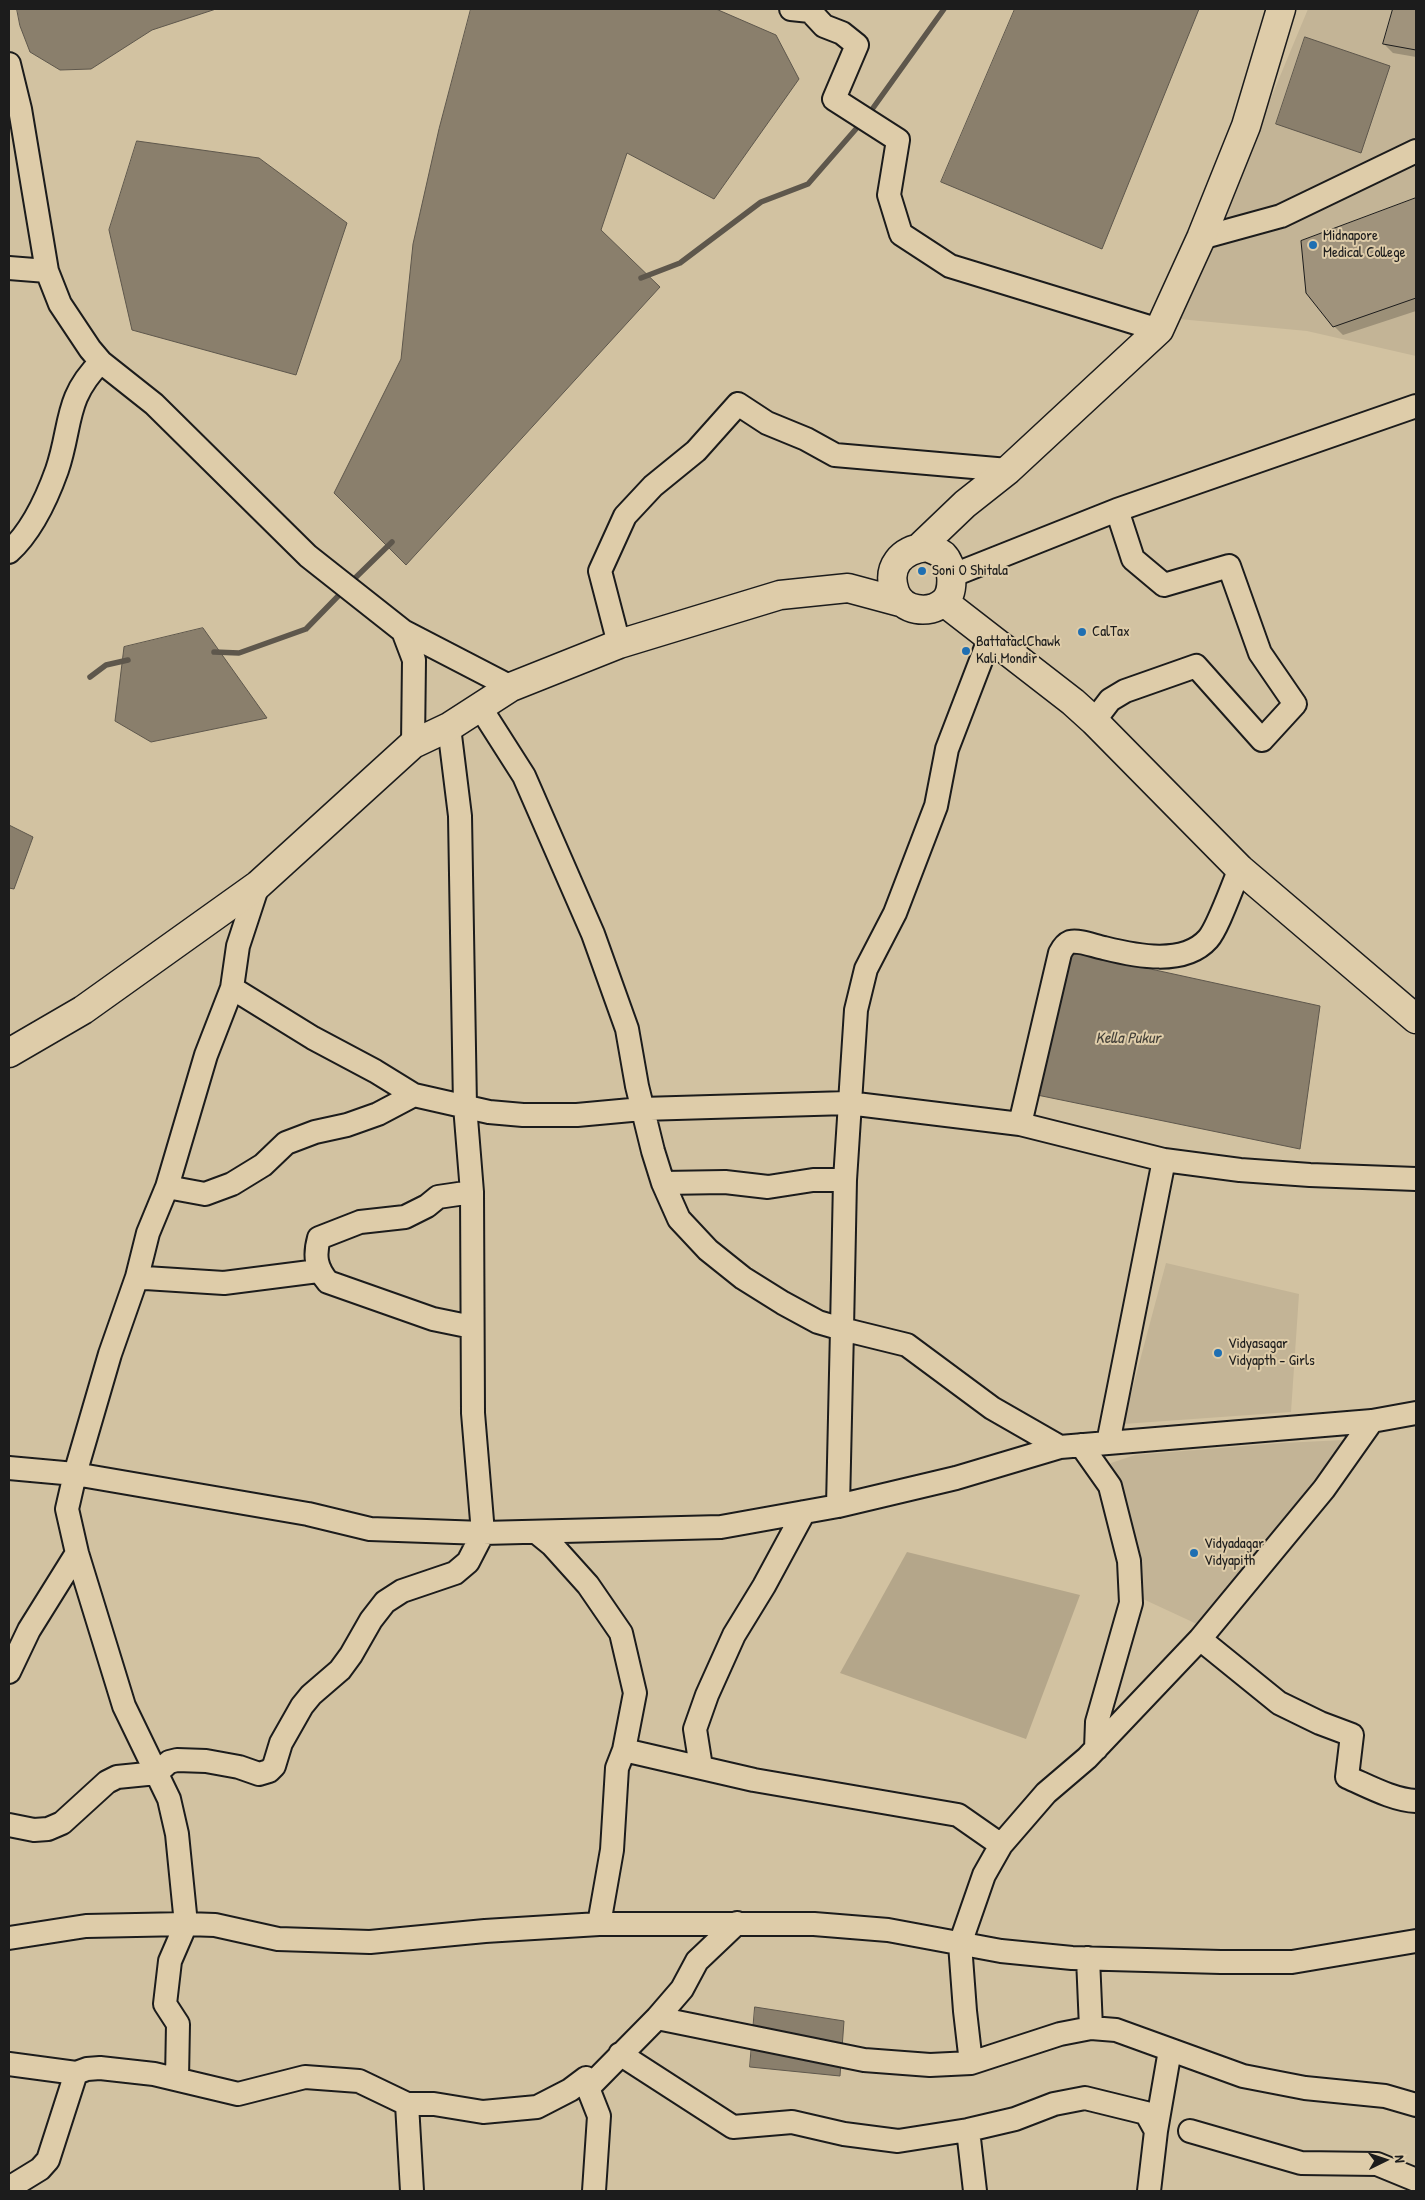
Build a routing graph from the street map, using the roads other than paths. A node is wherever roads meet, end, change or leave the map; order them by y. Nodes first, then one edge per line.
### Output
1 (791, 9) edge
2 (1281, 9) edge
3 (9, 64) edge
4 (1416, 150) edge
5 (1201, 238) junction
6 (9, 268) edge
7 (47, 271) junction
8 (1159, 330) junction
9 (101, 362) junction
10 (1416, 406) edge
11 (1008, 470) junction
12 (965, 504) junction
13 (1117, 510) junction
14 (919, 548) junction
15 (9, 552) edge
16 (895, 564) junction
17 (949, 568) junction
18 (848, 588) junction
19 (900, 602) junction
20 (944, 602) junction
21 (403, 631) junction
22 (990, 637) junction
23 (619, 644) junction
24 (511, 687) junction
25 (480, 707) junction
26 (1094, 720) junction
27 (449, 727) junction
28 (413, 744) junction
29 (1240, 869) junction
30 (258, 885) junction
31 (232, 988) junction
32 (1416, 1019) edge
33 (9, 1053) edge
34 (414, 1095) junction
35 (848, 1102) junction
36 (465, 1106) junction
37 (642, 1109) junction
38 (1020, 1124) junction
39 (1164, 1160) junction
40 (1416, 1179) edge
41 (845, 1180) junction
42 (663, 1184) junction
43 (167, 1187) junction
44 (472, 1192) junction
45 (318, 1271) junction
46 (145, 1278) dead end
47 (472, 1327) junction
48 (842, 1329) junction
49 (1416, 1414) edge
50 (1372, 1420) junction
51 (1108, 1443) junction
52 (1070, 1446) junction
53 (9, 1468) edge
54 (74, 1474) junction
55 (838, 1506) junction
56 (804, 1512) junction
57 (536, 1532) junction
58 (483, 1533) junction
59 (77, 1553) junction
60 (1200, 1639) junction
61 (9, 1672) edge
62 (1096, 1749) junction
63 (624, 1750) junction
64 (701, 1767) junction
65 (157, 1772) junction
66 (1416, 1800) edge
67 (9, 1825) edge
68 (1001, 1845) junction
69 (737, 1923) junction
70 (186, 1924) junction
71 (599, 1924) junction
72 (9, 1938) edge
73 (1416, 1941) edge
74 (960, 1944) junction
75 (1088, 1958) junction
76 (657, 2018) junction
77 (1091, 2028) junction
78 (1170, 2050) junction
79 (620, 2054) junction
80 (971, 2063) junction
81 (9, 2064) edge
82 (76, 2073) junction
83 (177, 2079) junction
84 (588, 2088) junction
85 (407, 2104) junction
86 (1416, 2105) edge
87 (968, 2130) junction
88 (1156, 2131) junction
89 (1190, 2131) dead end
90 (40, 2169) junction
91 (1416, 2180) edge
92 (9, 2188) edge
93 (41, 2191) edge
94 (412, 2191) edge
95 (594, 2191) edge
96 (975, 2191) edge
97 (1149, 2191) edge

1 - 8 street
2 - 5 main road
3 - 7 street
4 - 5 street
5 - 8 main road
6 - 7 street
7 - 9 street
8 - 11 main road
9 - 15 street
9 - 21 street
10 - 13 street
11 - 12 main road
11 - 23 street
12 - 14 main road
12 - 17 main road
13 - 17 street
13 - 26 street
14 - 16 main road
14 - 17 main road
16 - 18 main road
16 - 19 main road
17 - 20 main road
18 - 19 main road
18 - 23 main road
19 - 20 main road
20 - 22 main road
21 - 24 street
21 - 28 street
22 - 26 main road
22 - 35 street
23 - 24 main road
24 - 25 main road
25 - 27 main road
25 - 37 street
26 - 29 main road
27 - 28 main road
27 - 36 street
28 - 30 main road
29 - 32 main road
29 - 38 street
30 - 31 street
30 - 33 main road
31 - 34 street
31 - 43 street
34 - 36 street
34 - 43 street
35 - 37 street
35 - 38 street
35 - 41 street
36 - 37 street
36 - 44 street
37 - 42 street
38 - 39 street
39 - 40 street
39 - 51 street
41 - 42 street
41 - 48 street
42 - 48 street
43 - 54 street
44 - 45 street
44 - 47 street
45 - 46 street
45 - 47 street
47 - 58 street
48 - 52 street
48 - 55 street
49 - 50 street
50 - 51 street
50 - 60 street
51 - 52 street
52 - 55 street
52 - 62 street
53 - 54 street
54 - 58 street
54 - 59 street
55 - 56 street
56 - 57 street
56 - 64 street
57 - 58 street
57 - 63 street
58 - 65 street
59 - 61 street
59 - 65 street
60 - 62 street
60 - 66 street
62 - 68 street
63 - 64 street
63 - 71 street
64 - 68 street
65 - 67 street
65 - 70 street
68 - 74 street
69 - 71 street
69 - 74 street
69 - 76 street
70 - 71 street
70 - 72 street
70 - 83 street
73 - 75 street
74 - 75 street
74 - 80 street
75 - 77 street
76 - 79 street
76 - 80 street
77 - 78 street
77 - 80 street
78 - 86 street
78 - 88 street
79 - 84 street
79 - 87 street
81 - 82 street
82 - 83 street
82 - 90 street
83 - 85 street
84 - 85 street
84 - 95 street
85 - 94 street
87 - 88 street
87 - 96 street
88 - 97 street
89 - 91 street
90 - 92 street
90 - 93 street

